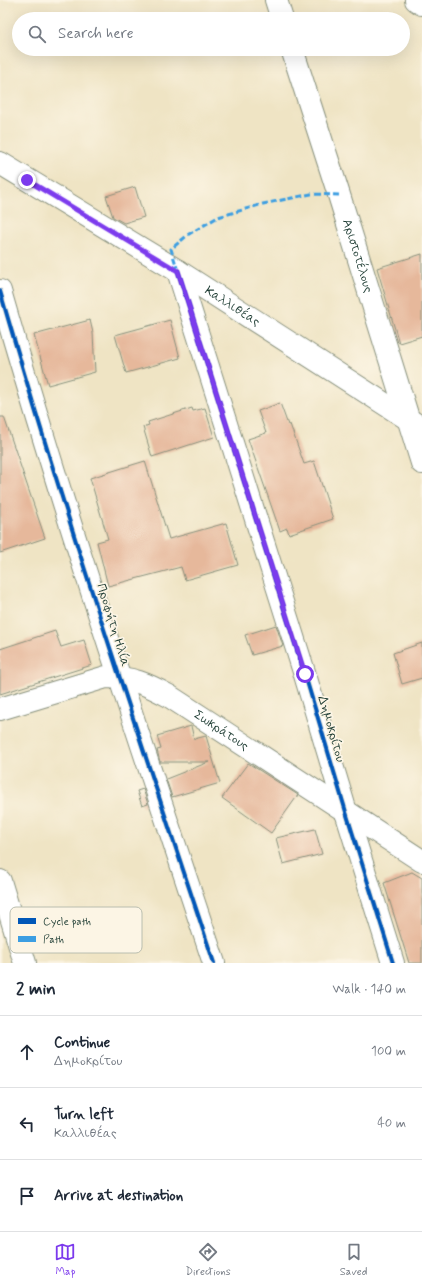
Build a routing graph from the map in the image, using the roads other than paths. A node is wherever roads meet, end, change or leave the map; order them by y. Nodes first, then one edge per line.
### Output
1 (276, 0) edge
2 (416, 0) edge
3 (422, 4) edge
4 (280, 12) edge
5 (294, 56) edge
6 (0, 163) edge
7 (178, 271) junction
8 (0, 291) edge
9 (415, 423) edge
10 (422, 463) edge
11 (119, 677) junction
12 (0, 709) edge
13 (346, 812) junction
14 (422, 861) edge
15 (0, 881) edge
16 (10, 913) edge
17 (23, 953) edge
18 (26, 963) edge
19 (214, 963) edge
20 (393, 963) edge

1 - 4 street
2 - 3 street
5 - 9 street, Αριστοτέλους
6 - 7 street, Καλλιθέας
7 - 9 street, Καλλιθέας
7 - 13 street, Δημοκρίτου
8 - 11 street, Προφήτη Ηλία
9 - 10 street, Αριστοτέλους
11 - 12 street, Σωκράτους
11 - 13 street, Σωκράτους
11 - 19 street, Προφήτη Ηλία
13 - 14 street, Σωκράτους
13 - 20 street, Δημοκρίτου
15 - 16 street
17 - 18 street

